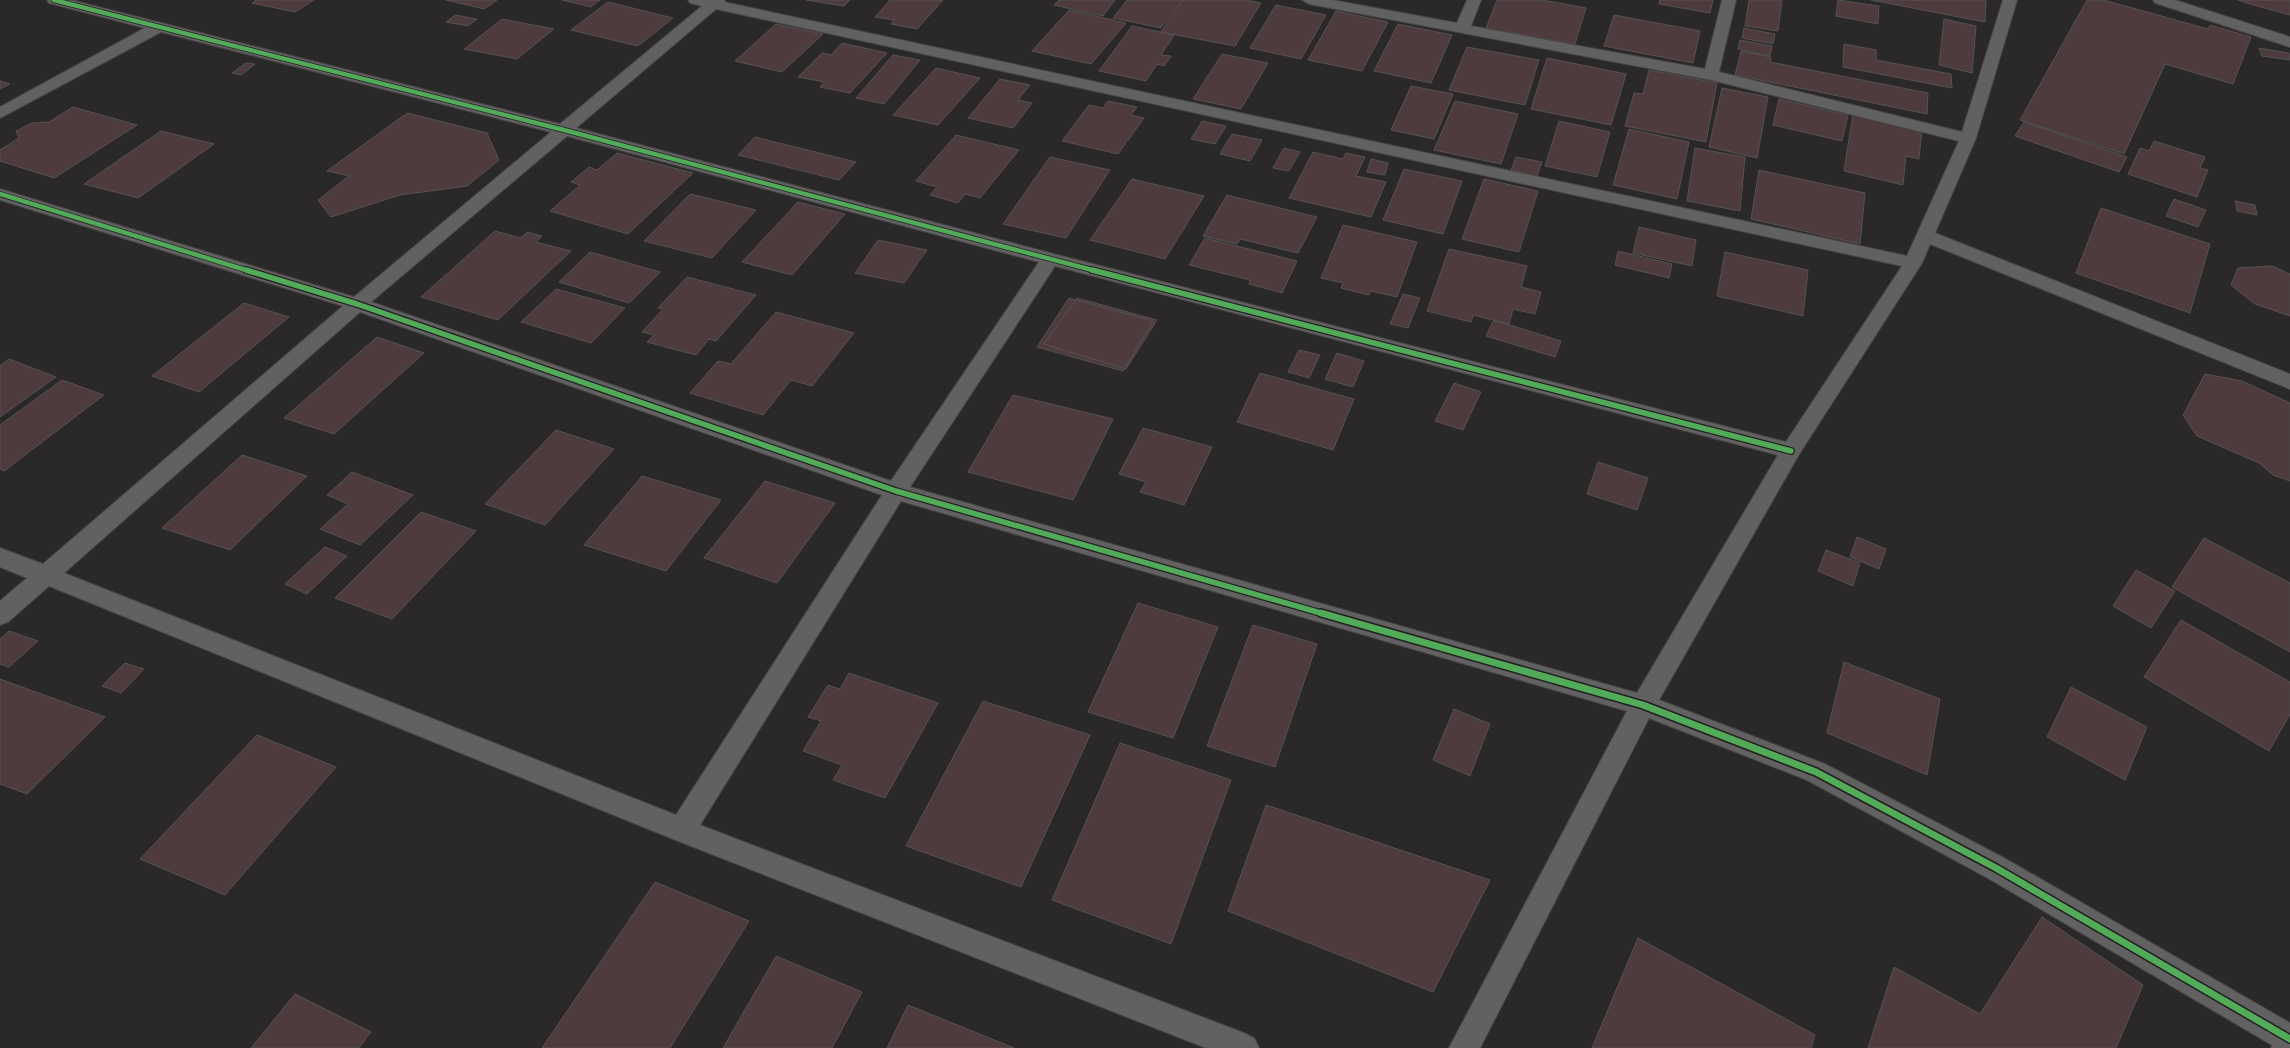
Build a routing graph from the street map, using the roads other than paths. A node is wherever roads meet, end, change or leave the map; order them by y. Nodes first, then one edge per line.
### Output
1 (54, 0) edge
2 (1309, 0) edge
3 (1474, 0) edge
4 (1729, 0) edge
5 (2010, 0) edge
6 (2160, 0) edge
7 (709, 1) edge
8 (158, 27) junction
9 (1462, 30) junction
10 (2290, 42) edge
11 (1711, 75) junction
12 (0, 113) edge
13 (564, 130) junction
14 (1968, 138) junction
15 (0, 194) edge
16 (1925, 235) junction
17 (1050, 260) junction
18 (1913, 263) junction
19 (357, 304) junction
20 (2290, 382) edge
21 (1791, 451) junction
22 (896, 491) junction
23 (0, 556) edge
24 (44, 576) junction
25 (0, 615) edge
26 (1642, 705) junction
27 (682, 830) junction
28 (2290, 1039) edge
29 (1244, 1048) edge
30 (1464, 1048) edge
31 (2286, 1048) edge

1 - 8 street
2 - 9 street
3 - 9 street
4 - 11 street
5 - 14 street
6 - 10 street
7 - 13 street
7 - 18 street
8 - 12 street
8 - 13 street
9 - 11 street
11 - 14 street
13 - 17 street
13 - 19 street
14 - 16 street
15 - 19 street
16 - 18 street
16 - 20 street
17 - 21 street
17 - 22 street
18 - 21 street
19 - 22 street
19 - 24 street
21 - 26 street
22 - 26 street
22 - 27 street
23 - 24 street
24 - 25 street
24 - 27 street
26 - 28 street
26 - 30 street
27 - 29 street
28 - 31 main road

